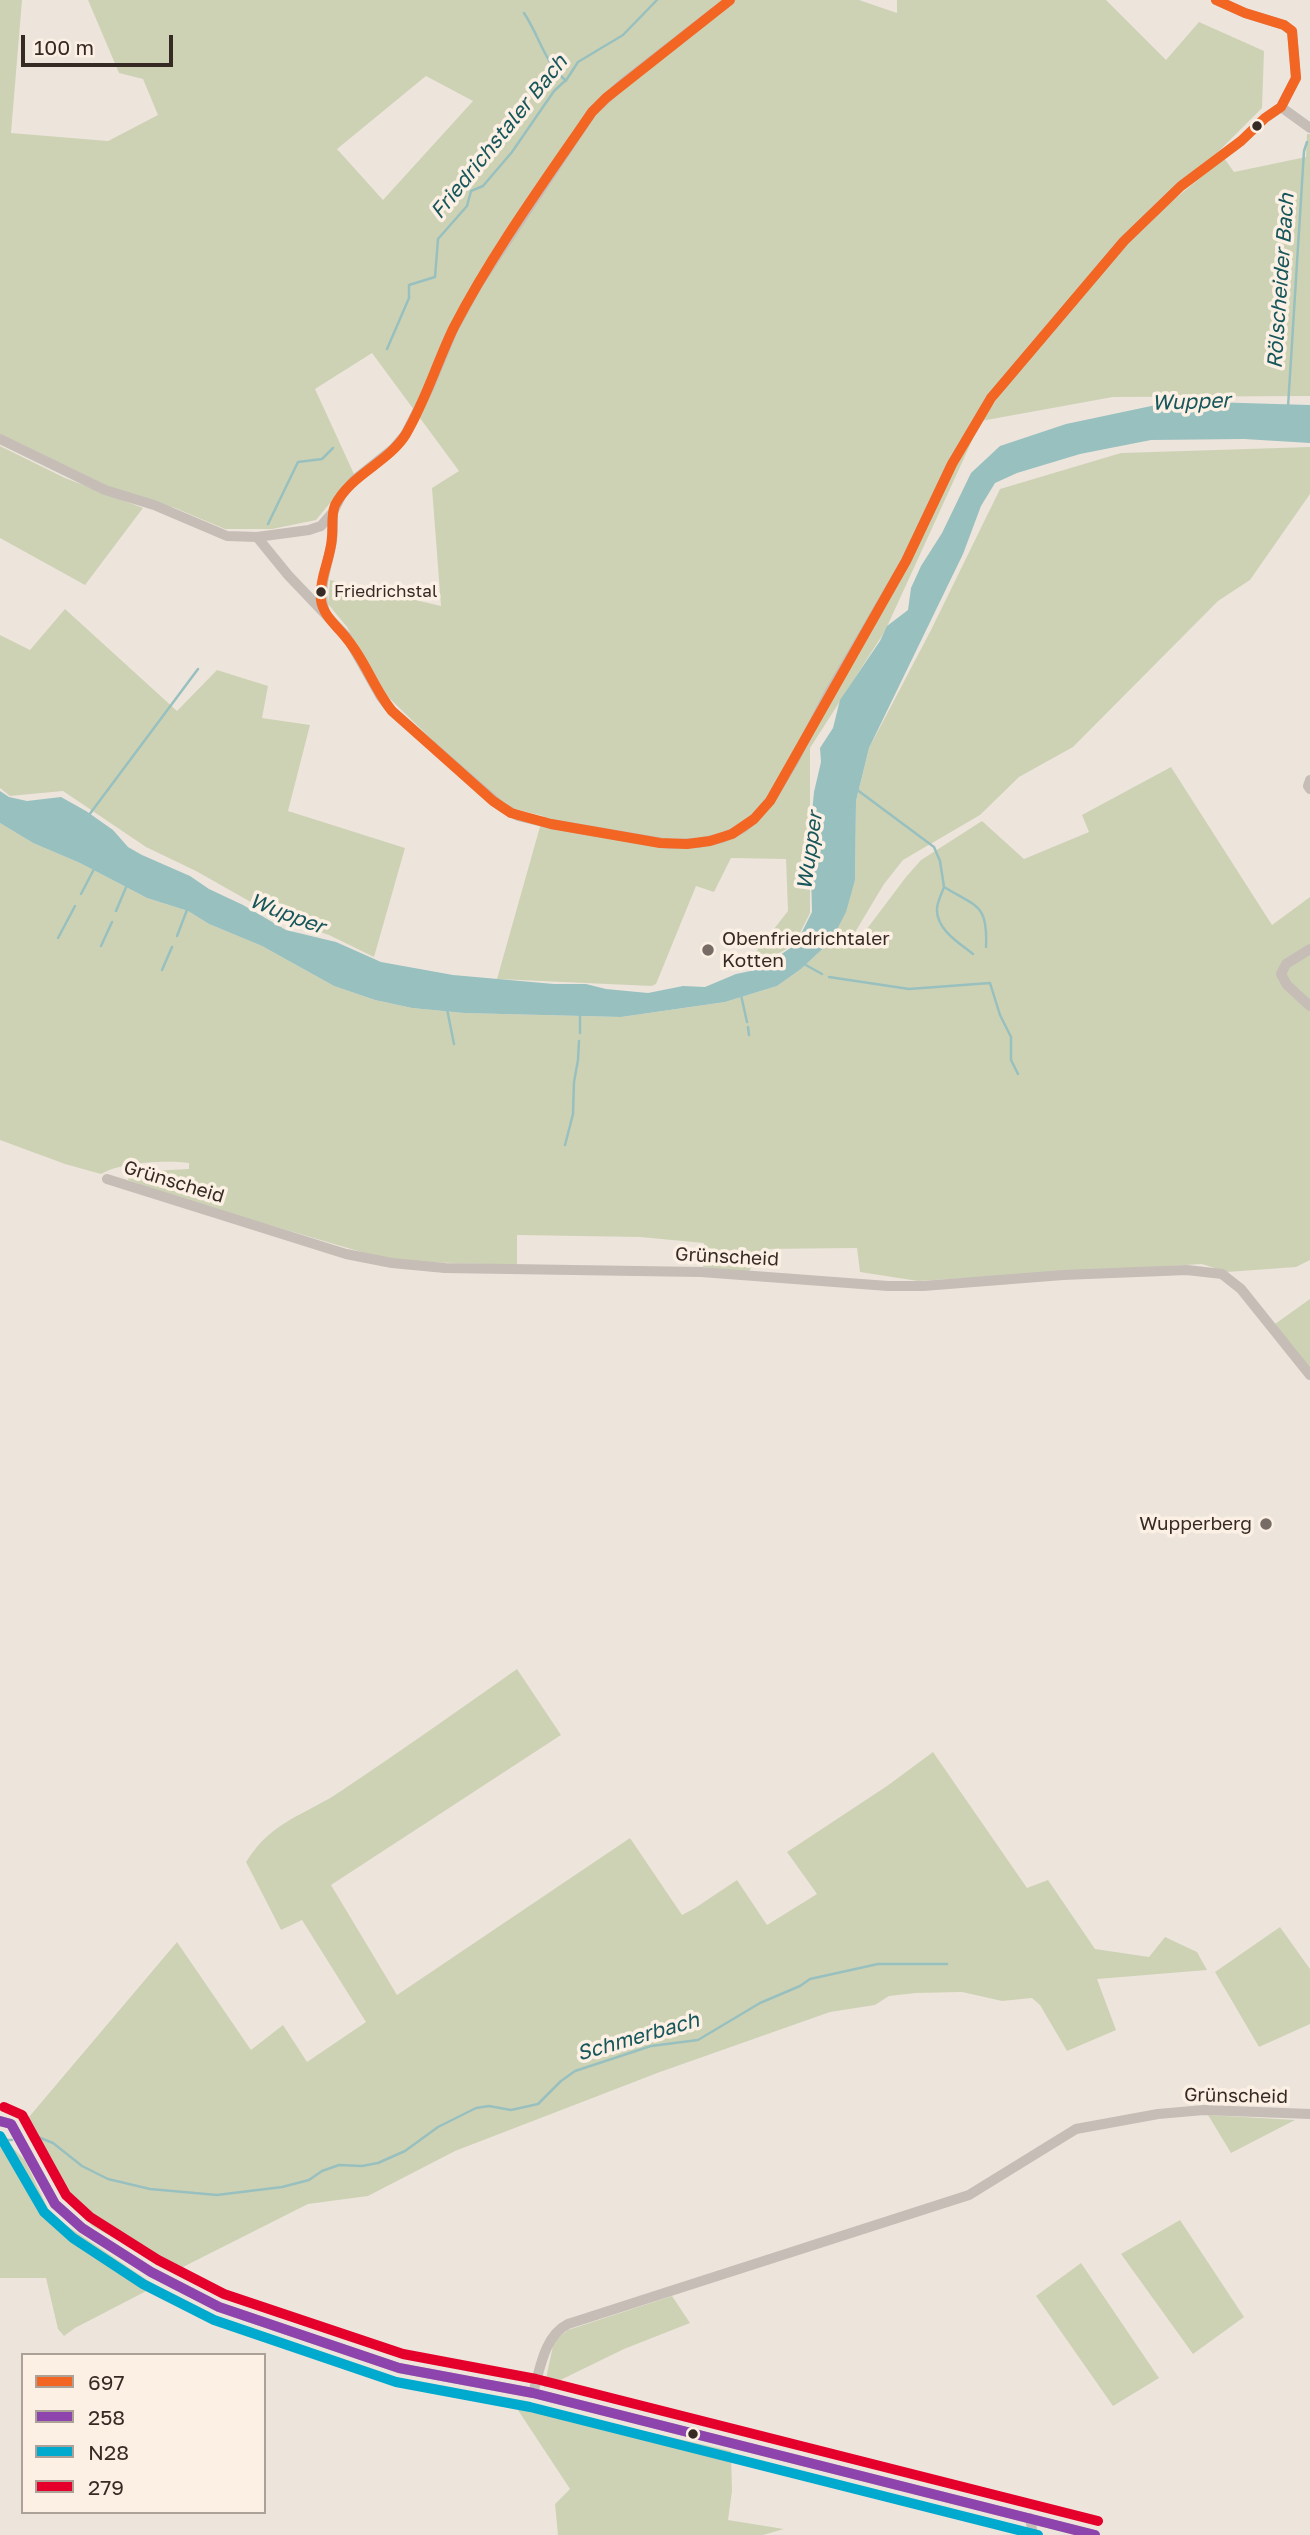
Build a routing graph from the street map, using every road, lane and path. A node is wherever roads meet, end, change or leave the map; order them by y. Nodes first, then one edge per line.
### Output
1 (730, 0) edge
2 (1216, 0) edge
3 (1281, 107) junction
4 (1310, 128) edge
5 (0, 439) edge
6 (333, 512) junction
7 (257, 537) junction
8 (325, 613) junction
9 (1310, 780) edge
10 (1310, 789) edge
11 (1310, 949) edge
12 (1310, 1006) edge
13 (107, 1179) dead end
14 (1310, 1375) edge
15 (1310, 2114) edge
16 (0, 2122) edge
17 (533, 2393) junction
18 (1030, 2518) junction
19 (1033, 2535) edge
20 (1095, 2535) edge

1 - 6 street
2 - 3 street
3 - 4 street
3 - 8 street
5 - 7 street
6 - 7 street
6 - 8 street
7 - 8 street
9 - 10 street
11 - 12 street
13 - 14 street, Grünscheid
15 - 17 street, Grünscheid
16 - 17 street
17 - 18 street
18 - 19 street
18 - 20 street

